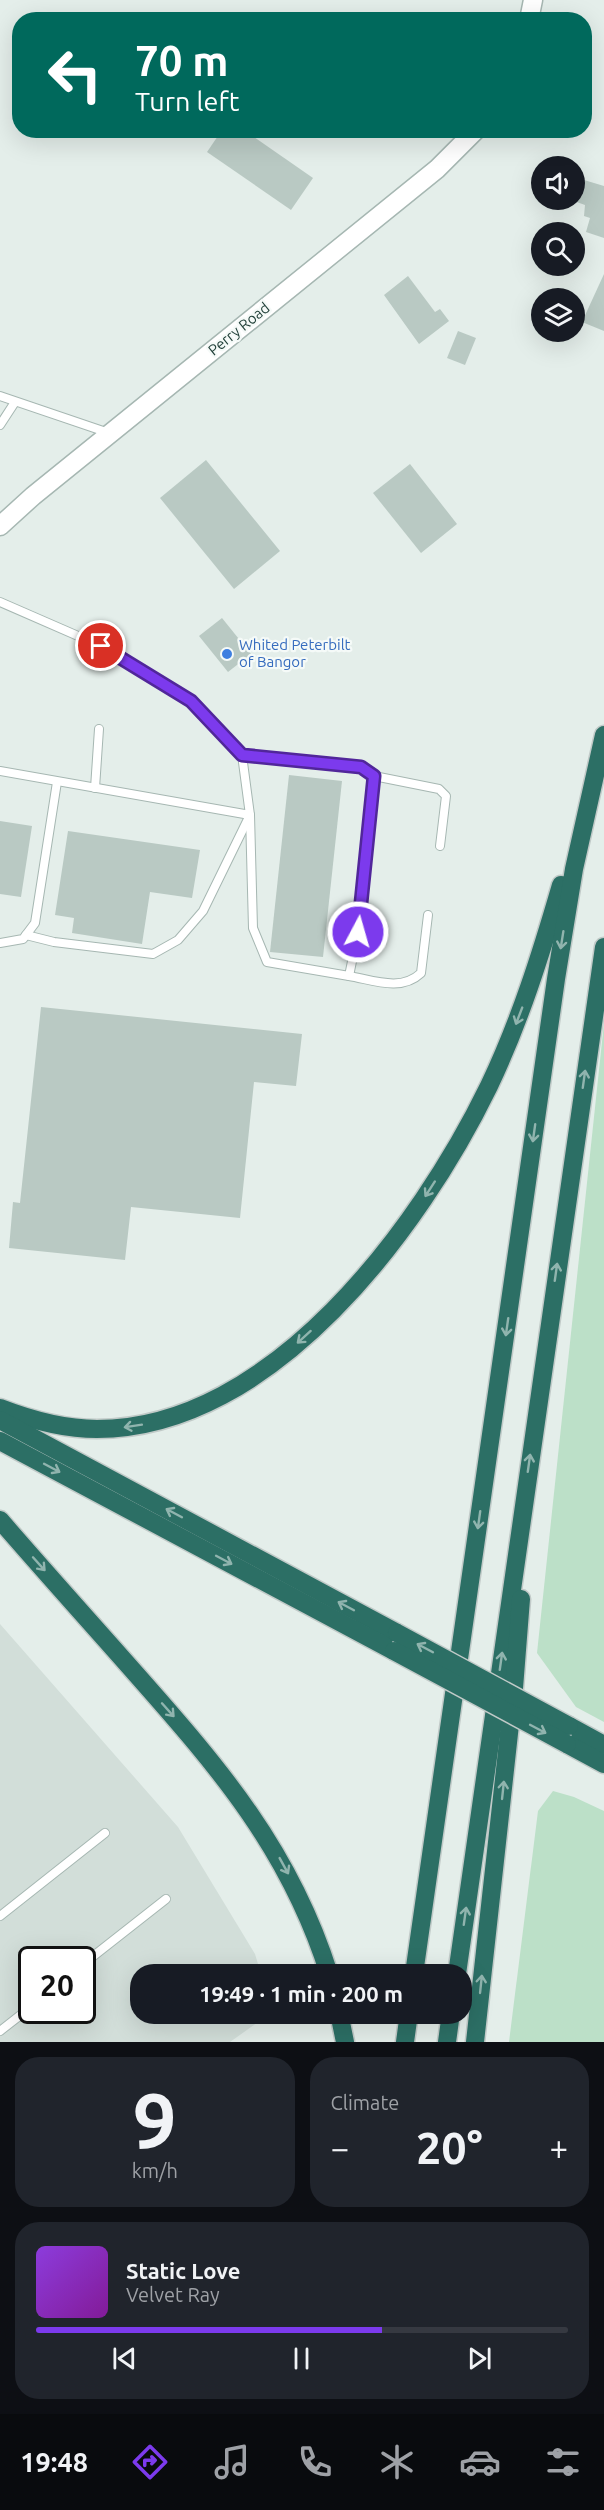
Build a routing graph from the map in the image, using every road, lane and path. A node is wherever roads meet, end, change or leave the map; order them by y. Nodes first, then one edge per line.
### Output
1 (468, 138) edge
2 (0, 396) edge
3 (15, 402) junction
4 (0, 425) edge
5 (110, 433) junction
6 (0, 526) edge
7 (0, 602) edge
8 (99, 729) dead end
9 (604, 735) edge
10 (242, 755) junction
11 (598, 760) junction
12 (0, 771) edge
13 (374, 776) junction
14 (57, 782) junction
15 (95, 788) junction
16 (250, 815) junction
17 (440, 846) dead end
18 (428, 915) dead end
19 (26, 935) junction
20 (0, 943) edge
21 (604, 947) edge
22 (349, 976) junction
23 (0, 1408) edge
24 (0, 1420) edge
25 (0, 1441) edge
26 (0, 1520) edge
27 (521, 1521) junction
28 (396, 1642) junction
29 (604, 1745) edge
30 (604, 1764) edge
31 (105, 1833) dead end
32 (166, 1899) dead end
33 (0, 1916) edge
34 (96, 1954) edge
35 (325, 1964) edge
36 (415, 1964) edge
37 (458, 1964) edge
38 (18, 2017) edge
39 (341, 2024) edge
40 (407, 2024) edge
41 (450, 2024) edge
42 (0, 2031) edge
43 (345, 2042) edge
44 (405, 2042) edge
45 (447, 2042) edge
46 (475, 2042) edge

1 - 5 street, Perry Road
2 - 3 lane
3 - 4 lane
3 - 5 lane
5 - 6 street, Perry Road
7 - 10 lane
8 - 15 lane
9 - 11 highway
10 - 13 lane
10 - 16 lane
11 -> 23 highway
11 -> 36 highway
12 - 14 lane
13 - 17 lane
13 - 22 lane
14 - 15 lane
14 - 19 lane
15 - 16 lane
16 - 19 lane
16 - 22 lane
18 - 22 lane
19 - 20 lane
27 -> 21 highway
28 -> 24 highway
25 -> 28 highway
26 -> 35 highway
37 -> 27 highway
46 -> 27 highway
29 -> 28 highway, bridge
28 -> 30 highway, bridge
31 - 33 lane
32 - 34 lane
38 - 42 lane
39 - 43 highway
40 - 44 highway
41 - 45 highway

